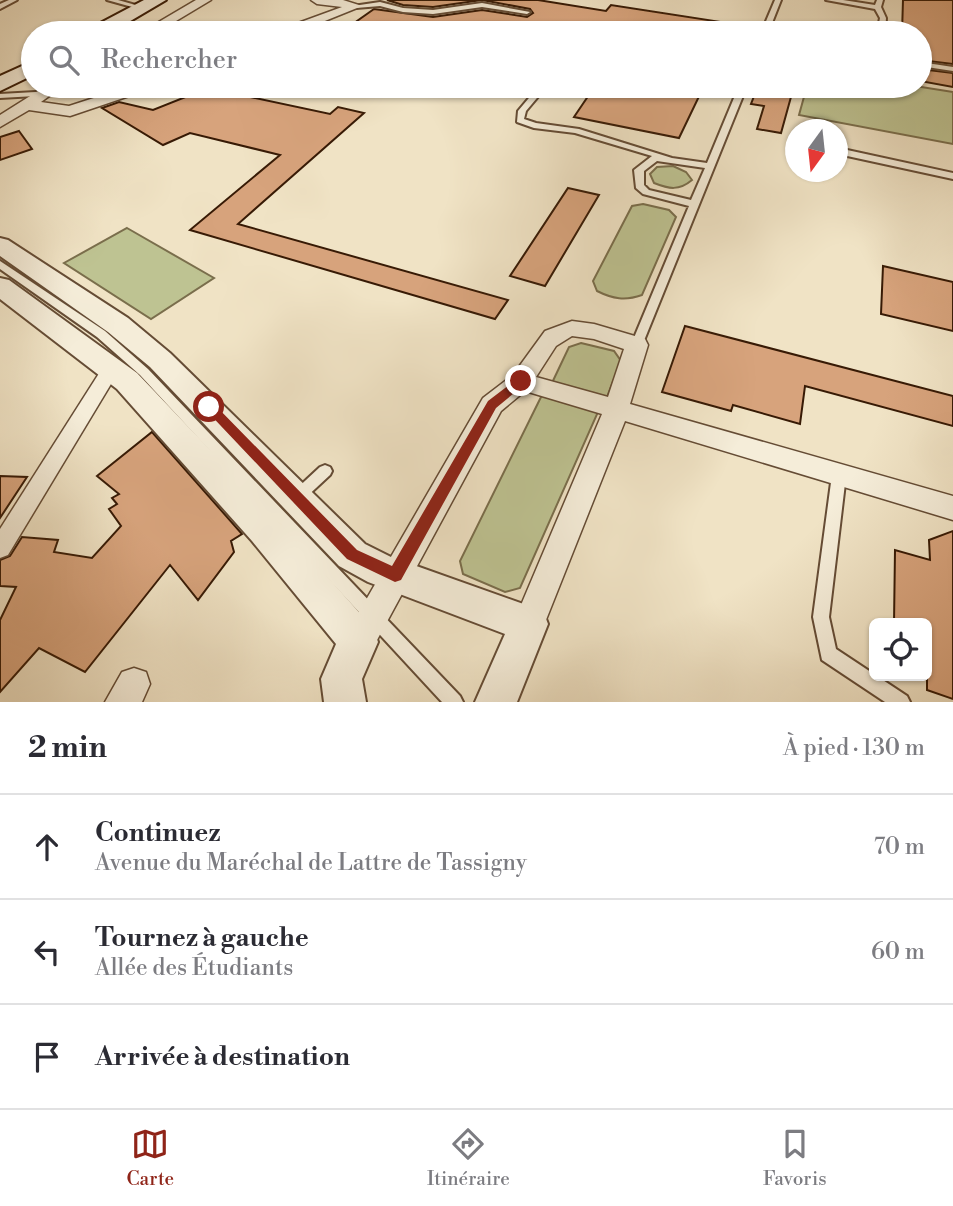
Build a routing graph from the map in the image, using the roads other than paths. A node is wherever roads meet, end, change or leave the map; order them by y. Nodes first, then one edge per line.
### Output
1 (14, 0) edge
2 (110, 0) edge
3 (205, 0) edge
4 (317, 0) edge
5 (778, 0) edge
6 (829, 0) edge
7 (350, 3) edge
8 (879, 3) edge
9 (150, 4) edge
10 (0, 7) edge
11 (527, 12) dead end
12 (118, 21) edge
13 (168, 21) edge
14 (315, 21) edge
15 (769, 21) edge
16 (883, 21) edge
17 (932, 66) edge
18 (953, 69) edge
19 (21, 74) edge
20 (0, 85) edge
21 (21, 95) edge
22 (0, 96) edge
23 (33, 98) edge
24 (46, 98) edge
25 (109, 98) edge
26 (533, 98) edge
27 (738, 98) edge
28 (0, 122) edge
29 (848, 153) edge
30 (668, 158) junction
31 (710, 166) junction
32 (953, 176) edge
33 (694, 204) junction
34 (0, 245) edge
35 (0, 264) edge
36 (0, 286) edge
37 (637, 345) junction
38 (111, 369) junction
39 (521, 381) junction
40 (616, 411) junction
41 (325, 471) dead end
42 (839, 475) junction
43 (296, 497) junction
44 (953, 508) edge
45 (0, 548) edge
46 (395, 575) junction
47 (529, 624) junction
48 (366, 629) junction
49 (498, 701) edge
50 (345, 702) edge
51 (454, 702) edge
52 (901, 702) edge

1 - 10 lane
2 - 9 lane
3 - 13 street
4 - 7 street
5 - 15 lane
6 - 8 lane
7 - 11 lane
7 - 14 street
8 - 16 lane
9 - 12 main road
17 - 18 lane
19 - 20 main road
21 - 22 lane
23 - 28 street
24 - 25 street
26 - 30 lane
27 - 31 lane
29 - 32 lane
30 - 31 lane
30 - 33 lane
31 - 33 lane
33 - 37 lane
34 - 43 street
35 - 48 lane
36 - 38 street
37 - 39 street
37 - 40 street
38 - 45 street
38 - 48 street
39 - 40 street
39 - 46 street
40 - 42 street
40 - 47 street
41 - 43 lane
42 - 44 street
42 - 52 lane
43 - 46 street
46 - 47 street
46 - 48 street
47 - 49 street
48 - 50 street
48 - 51 lane

